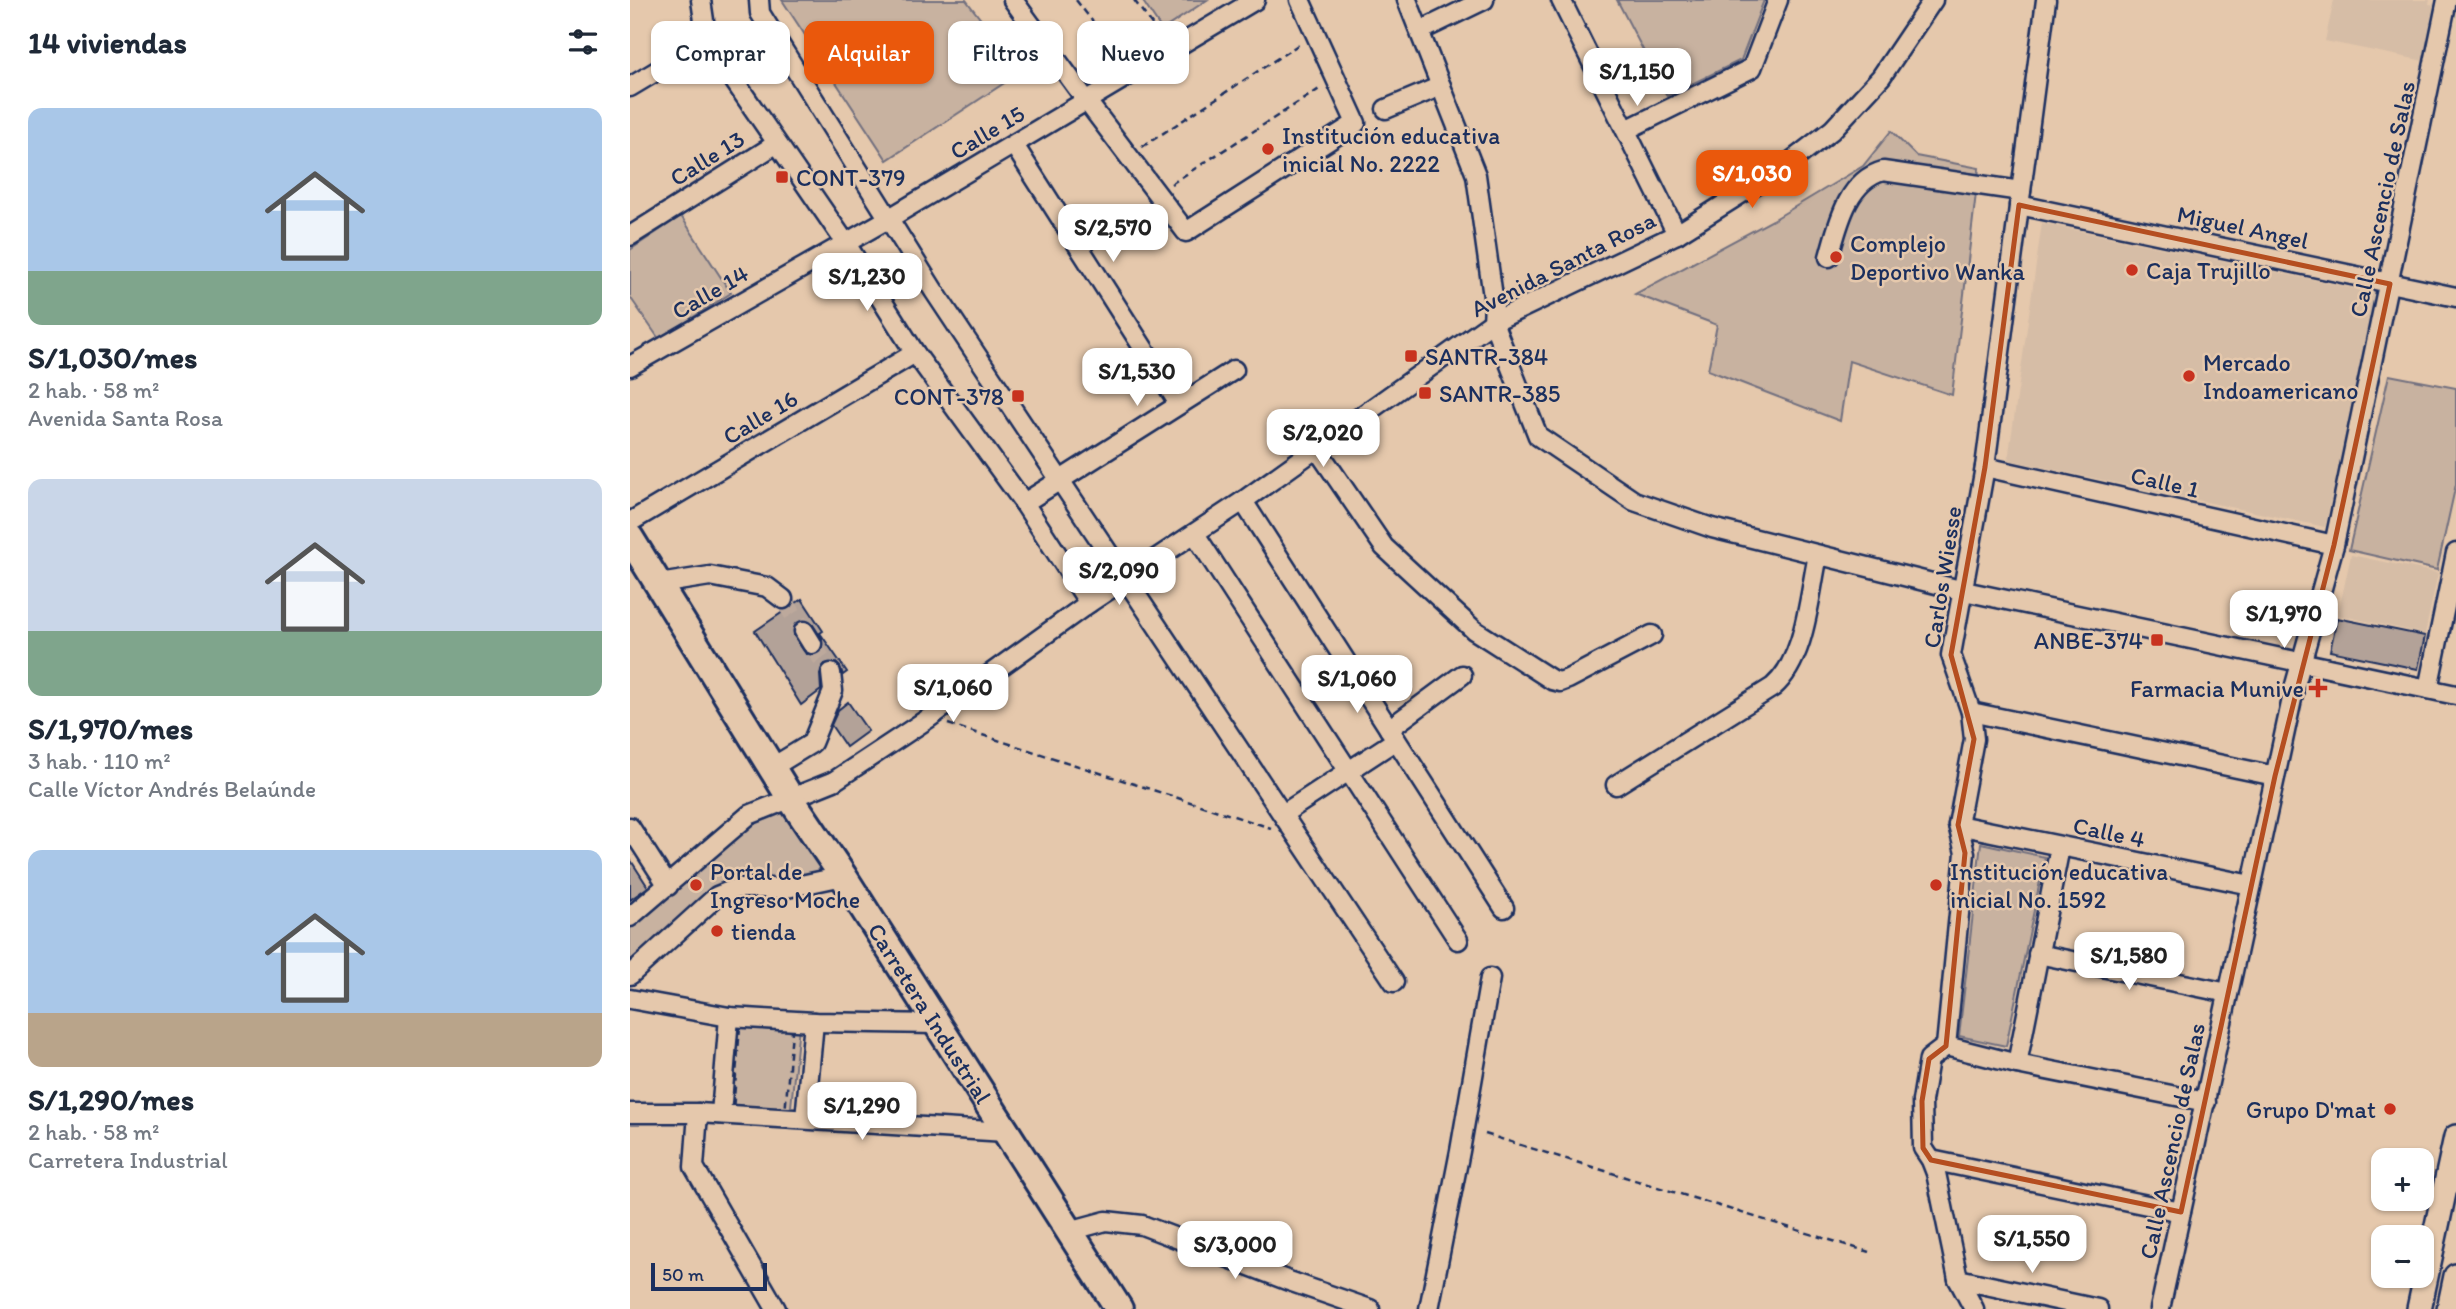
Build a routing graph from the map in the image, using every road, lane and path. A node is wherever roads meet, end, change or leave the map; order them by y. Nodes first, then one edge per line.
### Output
1 (701, 0) edge
2 (759, 0) edge
3 (1013, 0) edge
4 (1076, 0) edge
5 (1134, 0) edge
6 (1255, 0) edge
7 (1300, 0) edge
8 (1407, 0) edge
9 (1484, 0) edge
10 (1561, 0) edge
11 (1778, 0) edge
12 (1933, 0) edge
13 (2046, 0) edge
14 (2447, 0) edge
15 (704, 21) edge
16 (1092, 21) edge
17 (1150, 21) edge
18 (1420, 31) junction
19 (1315, 33) junction
20 (1189, 39) edge
21 (651, 74) edge
22 (1336, 78) junction
23 (735, 84) edge
24 (1114, 84) edge
25 (1441, 86) junction
26 (630, 87) edge
27 (1086, 100) junction
28 (1386, 109) dead end
29 (1626, 130) junction
30 (776, 144) junction
31 (1014, 145) junction
32 (1129, 156) junction
33 (1157, 193) junction
34 (2020, 198) junction
35 (888, 219) junction
36 (1677, 234) junction
37 (630, 236) edge
38 (845, 242) junction
39 (1829, 257) dead end
40 (2390, 284) junction
41 (2456, 297) edge
42 (1493, 322) junction
43 (915, 353) junction
44 (630, 366) edge
45 (1234, 370) dead end
46 (1179, 404) junction
47 (1317, 449) junction
48 (1985, 467) junction
49 (1062, 480) junction
50 (1243, 501) junction
51 (1024, 503) junction
52 (630, 522) edge
53 (1195, 534) junction
54 (2334, 545) junction
55 (632, 547) edge
56 (2456, 553) edge
57 (1818, 555) junction
58 (1127, 579) junction
59 (659, 584) junction
60 (1964, 591) junction
61 (783, 599) tunnel mouth
62 (1089, 603) junction
63 (1652, 635) dead end
64 (2300, 662) junction
65 (831, 673) tunnel mouth
66 (1462, 675) dead end
67 (2428, 689) junction
68 (2456, 695) edge
69 (1971, 712) junction
70 (929, 718) junction
71 (1393, 735) junction
72 (771, 768) junction
73 (1348, 771) junction
74 (2275, 776) junction
75 (1616, 785) dead end
76 (791, 799) junction
77 (1283, 814) junction
78 (1958, 825) junction
79 (630, 827) edge
80 (1298, 836) junction
81 (2060, 847) junction
82 (843, 876) junction
83 (668, 886) junction
84 (2251, 886) junction
85 (1504, 908) dead end
86 (630, 917) edge
87 (1458, 940) dead end
88 (2038, 954) junction
89 (630, 975) edge
90 (1490, 978) dead end
91 (1394, 982) dead end
92 (2228, 993) junction
93 (630, 999) edge
94 (729, 1017) junction
95 (814, 1022) junction
96 (936, 1024) junction
97 (792, 1031) joint
98 (1946, 1046) junction
99 (2017, 1064) junction
100 (2206, 1102) junction
101 (630, 1113) edge
102 (698, 1113) junction
103 (721, 1114) junction
104 (805, 1119) junction
105 (1006, 1132) junction
106 (1485, 1134) dead end
107 (2456, 1138) edge
108 (1931, 1160) junction
109 (2181, 1212) junction
110 (1069, 1231) junction
111 (2446, 1231) edge
112 (1869, 1252) dead end
113 (2456, 1276) edge
114 (1958, 1279) junction
115 (776, 1309) edge
116 (1119, 1309) edge
117 (1370, 1309) edge
118 (1429, 1309) edge
119 (1974, 1309) edge
120 (2098, 1309) edge
121 (2160, 1309) edge
122 (2419, 1309) edge
123 (2449, 1309) edge

1 - 15 street
2 - 35 street
3 - 27 street
4 - 16 path
5 - 17 path
6 - 20 street, Calle 15
7 - 19 street
8 - 18 street
9 - 18 street
10 - 29 street
11 - 29 street
12 - 36 street, Avenida Santa Rosa
13 - 34 street, Carlos Wiesse
14 - 40 street, Calle Ascencio de Salas
18 - 25 street
19 - 22 street
19 - 32 path
21 - 26 street
22 - 33 path
22 - 33 street
23 - 30 street
24 - 27 street, Calle 15
25 - 28 street
25 - 42 street
27 - 31 street, Calle 15
27 - 32 street
29 - 36 street
30 - 37 street, Calle 13
30 - 38 street
31 - 35 street, Calle 15
31 - 46 street
32 - 33 street
34 - 39 street, Miguel Angel
34 - 40 street, Miguel Angel
34 - 48 street, Carlos Wiesse
35 - 38 street, Calle 14
35 - 49 street
36 - 42 street, Avenida Santa Rosa
38 - 43 street
38 - 44 street, Calle 14
40 - 41 street, Miguel Angel
40 - 54 street, Calle Ascencio de Salas
42 - 47 street, Avenida Santa Rosa
42 - 57 street
43 - 51 street
43 - 52 street, Calle 16
45 - 46 street
46 - 49 street
47 - 50 street, Avenida Santa Rosa
47 - 63 street
48 - 54 street, Calle 1
48 - 60 street, Carlos Wiesse
49 - 51 street
49 - 58 street
50 - 53 street, Avenida Santa Rosa
50 - 71 street
51 - 62 street
53 - 58 street, Avenida Santa Rosa
53 - 73 street
54 - 64 street, Calle Ascencio de Salas
55 - 59 highway, Carretera Industrial
56 - 67 street
57 - 60 street
57 - 75 street
58 - 62 street, Avenida Santa Rosa
58 - 77 street
59 - 61 street
59 - 72 highway, Carretera Industrial
60 - 64 street
60 - 69 street, Carlos Wiesse
62 - 70 street, Avenida Santa Rosa
64 - 67 street
64 - 74 street, Calle Ascencio de Salas
65 - 72 street
66 - 71 street
67 - 68 street
69 - 74 street
69 - 78 street, Carlos Wiesse
70 - 76 street, Avenida Santa Rosa
70 - 80 path
71 - 73 street
71 - 85 street
72 - 76 highway, Carretera Industrial
73 - 77 street
73 - 87 street
74 - 84 street, Calle Ascencio de Salas
76 - 82 highway, Carretera Industrial
76 - 83 street, Avenida Santa Rosa
77 - 80 street
78 - 81 street, Calle 4
78 - 98 street, Carlos Wiesse
79 - 83 street
80 - 91 street
81 - 84 street, Calle 4
81 - 88 street
82 - 89 street
82 - 96 highway, Carretera Industrial
83 - 86 street, Avenida Santa Rosa
84 - 92 street, Calle Ascencio de Salas
88 - 92 street
88 - 99 street
90 - 118 street
92 - 100 street, Calle Ascencio de Salas
93 - 94 street
94 - 95 street
94 - 103 street
95 - 96 street
95 - 104 street
96 - 105 highway, Carretera Industrial
97 - 97 path
98 - 99 street
98 - 108 street
99 - 100 street
100 - 109 street, Calle Ascencio de Salas
101 - 102 street
102 - 103 street
102 - 115 street
103 - 104 street
104 - 105 street
105 - 110 highway, Carretera Industrial
106 - 112 path
107 - 111 main road
108 - 109 street
108 - 114 street
109 - 121 street, Calle Ascencio de Salas
110 - 116 highway, Carretera Industrial
110 - 117 street
111 - 122 main road
113 - 123 main road
114 - 119 street
114 - 120 street

